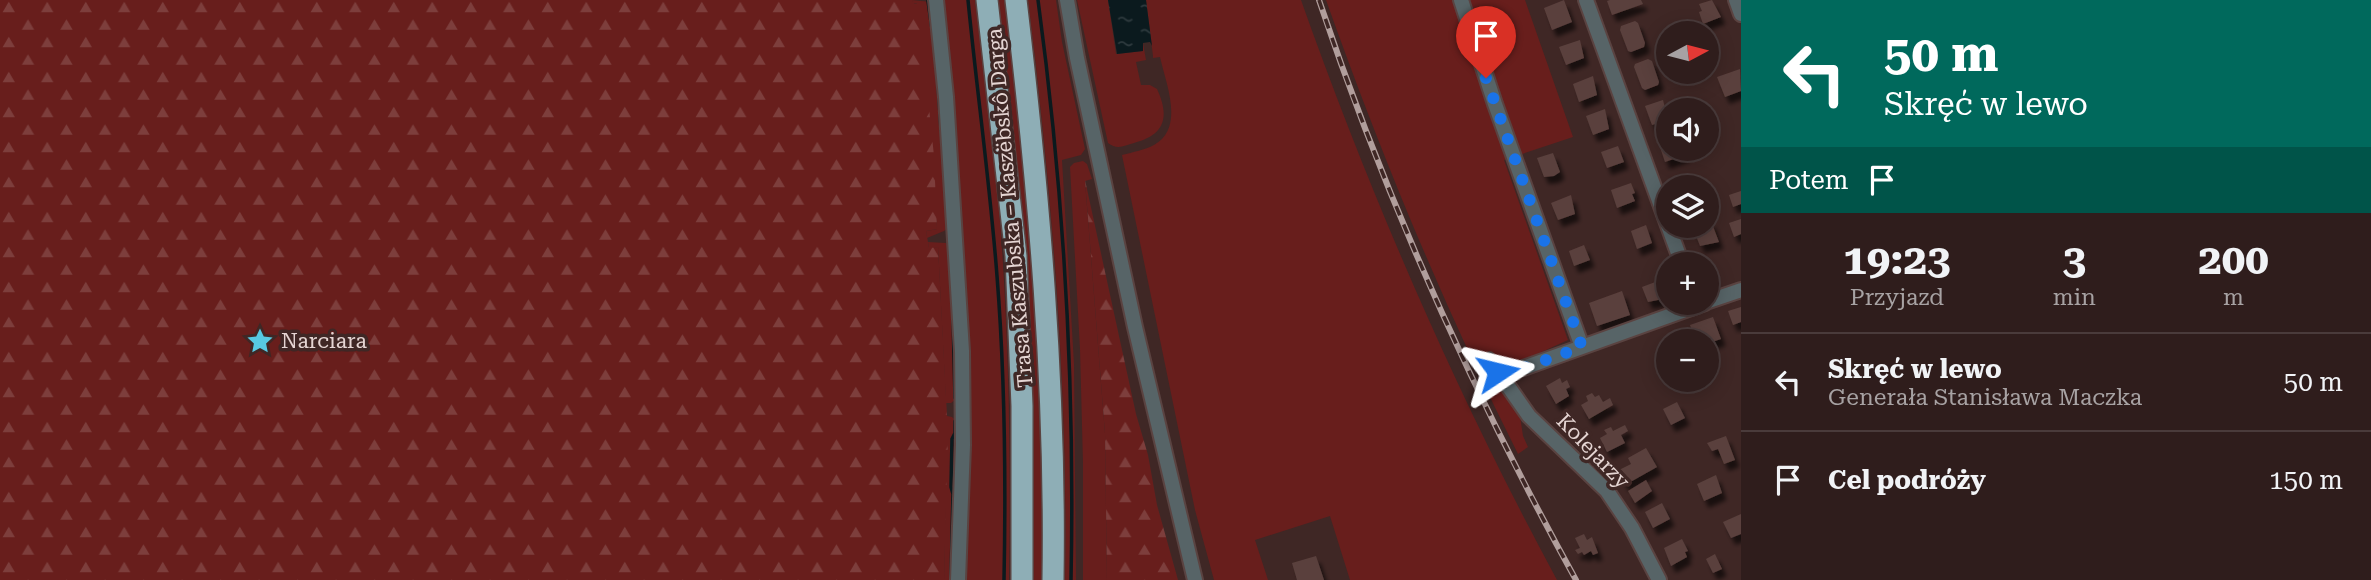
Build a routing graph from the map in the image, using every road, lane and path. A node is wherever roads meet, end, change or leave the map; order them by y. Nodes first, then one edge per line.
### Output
1 (936, 0) edge
2 (987, 0) edge
3 (1016, 0) edge
4 (1067, 0) edge
5 (1461, 0) edge
6 (1586, 0) edge
7 (1736, 0) edge
8 (1741, 14) edge
9 (1678, 252) edge
10 (1741, 289) edge
11 (1719, 297) edge
12 (1669, 315) edge
13 (1582, 347) junction
14 (1490, 356) dead end
15 (1501, 376) junction
16 (958, 580) edge
17 (1021, 580) edge
18 (1053, 580) edge
19 (1195, 580) edge
20 (1659, 580) edge

1 - 16 street
2 - 17 highway, Trasa Kaszubska – Kaszëbskô Darga
3 - 18 highway, Trasa Kaszubska – Kaszëbskô Darga
4 - 19 street
5 - 13 street
6 - 9 street
7 - 8 street
10 - 11 street
12 - 13 street
13 - 15 street
14 - 15 lane, Kolejarzy
15 - 20 street, Kolejarzy

